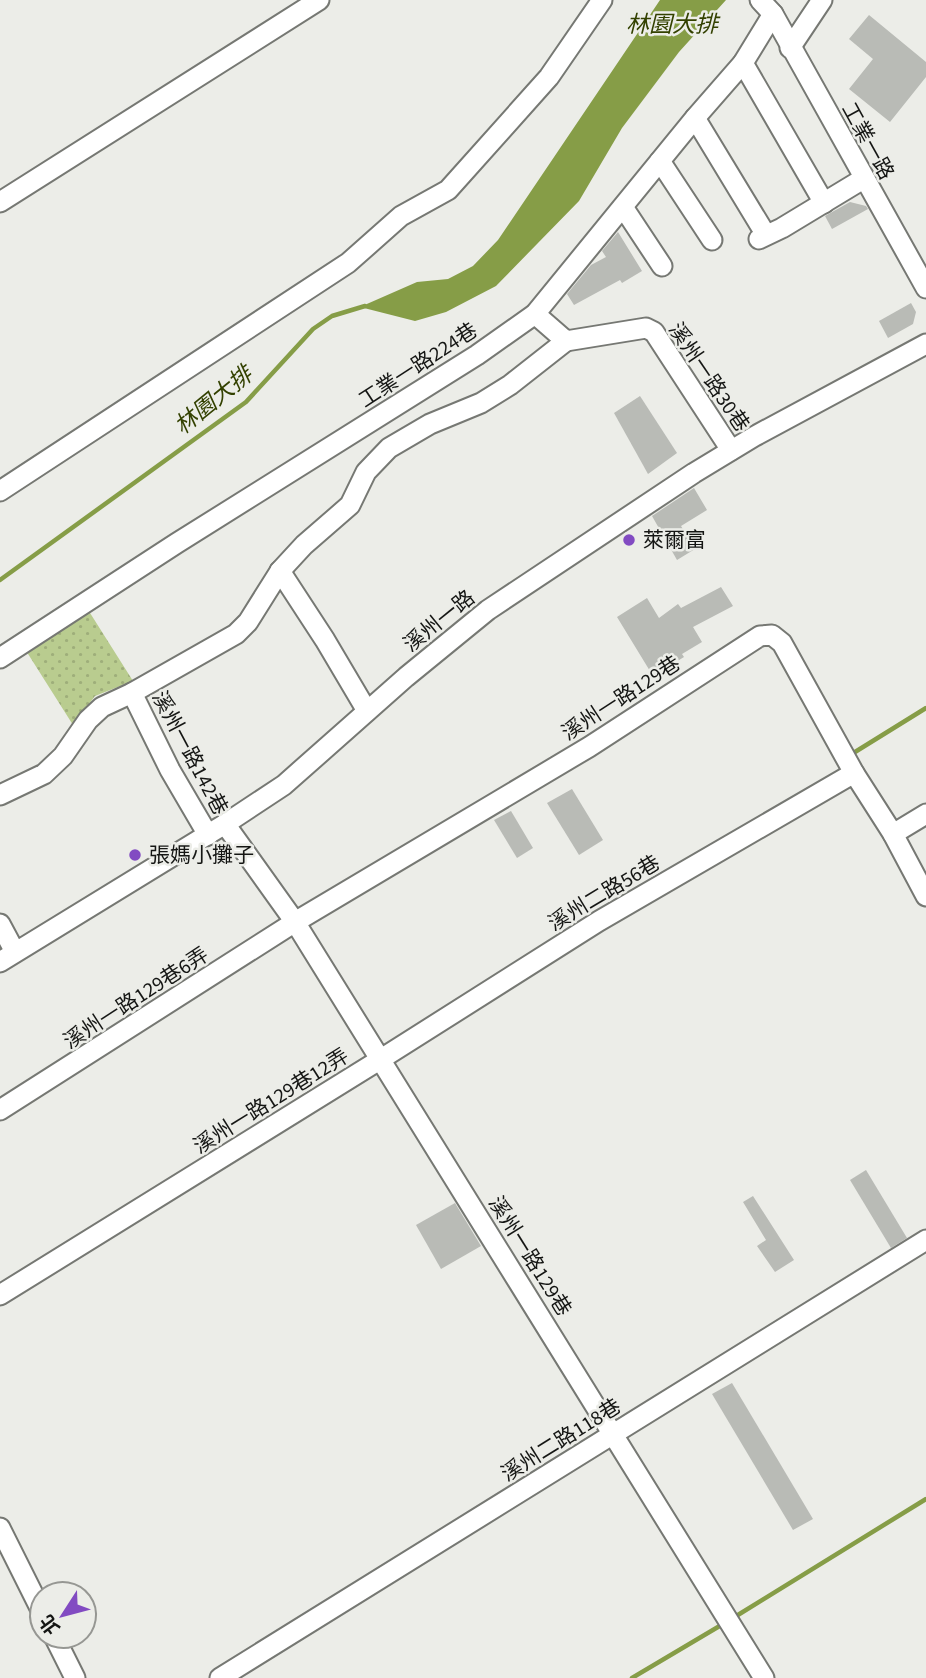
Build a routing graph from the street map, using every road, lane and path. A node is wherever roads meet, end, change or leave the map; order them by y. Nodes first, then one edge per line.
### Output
1 (319, 0) edge
2 (602, 0) edge
3 (822, 0) edge
4 (767, 7) edge
5 (790, 48) junction
6 (743, 63) junction
7 (695, 118) junction
8 (660, 161) junction
9 (863, 178) junction
10 (0, 202) edge
11 (824, 203) junction
12 (623, 207) junction
13 (712, 240) dead end
14 (663, 266) dead end
15 (926, 288) edge
16 (535, 314) junction
17 (566, 341) junction
18 (926, 344) edge
19 (731, 450) junction
20 (0, 491) edge
21 (280, 571) junction
22 (0, 658) edge
23 (132, 693) junction
24 (367, 711) junction
25 (855, 773) junction
26 (0, 795) edge
27 (926, 814) edge
28 (217, 829) junction
29 (893, 834) junction
30 (926, 896) edge
31 (295, 922) junction
32 (0, 924) edge
33 (7, 957) edge
34 (381, 1059) junction
35 (0, 1110) edge
36 (926, 1240) edge
37 (0, 1295) edge
38 (613, 1434) junction
39 (0, 1528) edge
40 (7, 1561) edge
41 (28, 1592) edge
42 (61, 1650) edge
43 (75, 1678) edge
44 (220, 1678) edge
45 (764, 1678) edge

1 - 10 street
2 - 20 street
3 - 5 street
4 - 5 street, 工業一路
4 - 6 street, 工業一路224巷
5 - 9 street, 工業一路
6 - 7 street, 工業一路224巷
6 - 11 street
7 - 8 street, 工業一路224巷
7 - 11 street
8 - 12 street, 工業一路224巷
8 - 13 street
9 - 11 street
9 - 15 street, 工業一路
12 - 14 street
12 - 16 street, 工業一路224巷
16 - 17 street
16 - 22 street, 工業一路224巷
17 - 19 street, 溪州一路30巷
17 - 21 street, 溪州一路30巷
18 - 19 street, 溪州一路
19 - 24 street, 溪州一路
21 - 23 street, 溪州一路30巷
21 - 24 street
23 - 26 street, 溪州一路30巷
23 - 28 street, 溪州一路142巷
24 - 28 street, 溪州一路
25 - 29 street, 溪州一路129巷
25 - 31 street, 溪州一路129巷
25 - 34 street, 溪州二路56巷
27 - 29 street
28 - 31 street, 溪州一路129巷
28 - 33 street, 溪州一路
29 - 30 street, 溪州一路129巷
31 - 34 street, 溪州一路129巷
31 - 35 street, 溪州一路129巷6弄
32 - 33 street
34 - 37 street, 溪州一路129巷12弄
34 - 38 street, 溪州一路129巷
36 - 38 street, 溪州二路118巷
38 - 44 street, 溪州二路118巷
38 - 45 street, 溪州一路129巷
39 - 40 street
40 - 41 street
42 - 43 street

